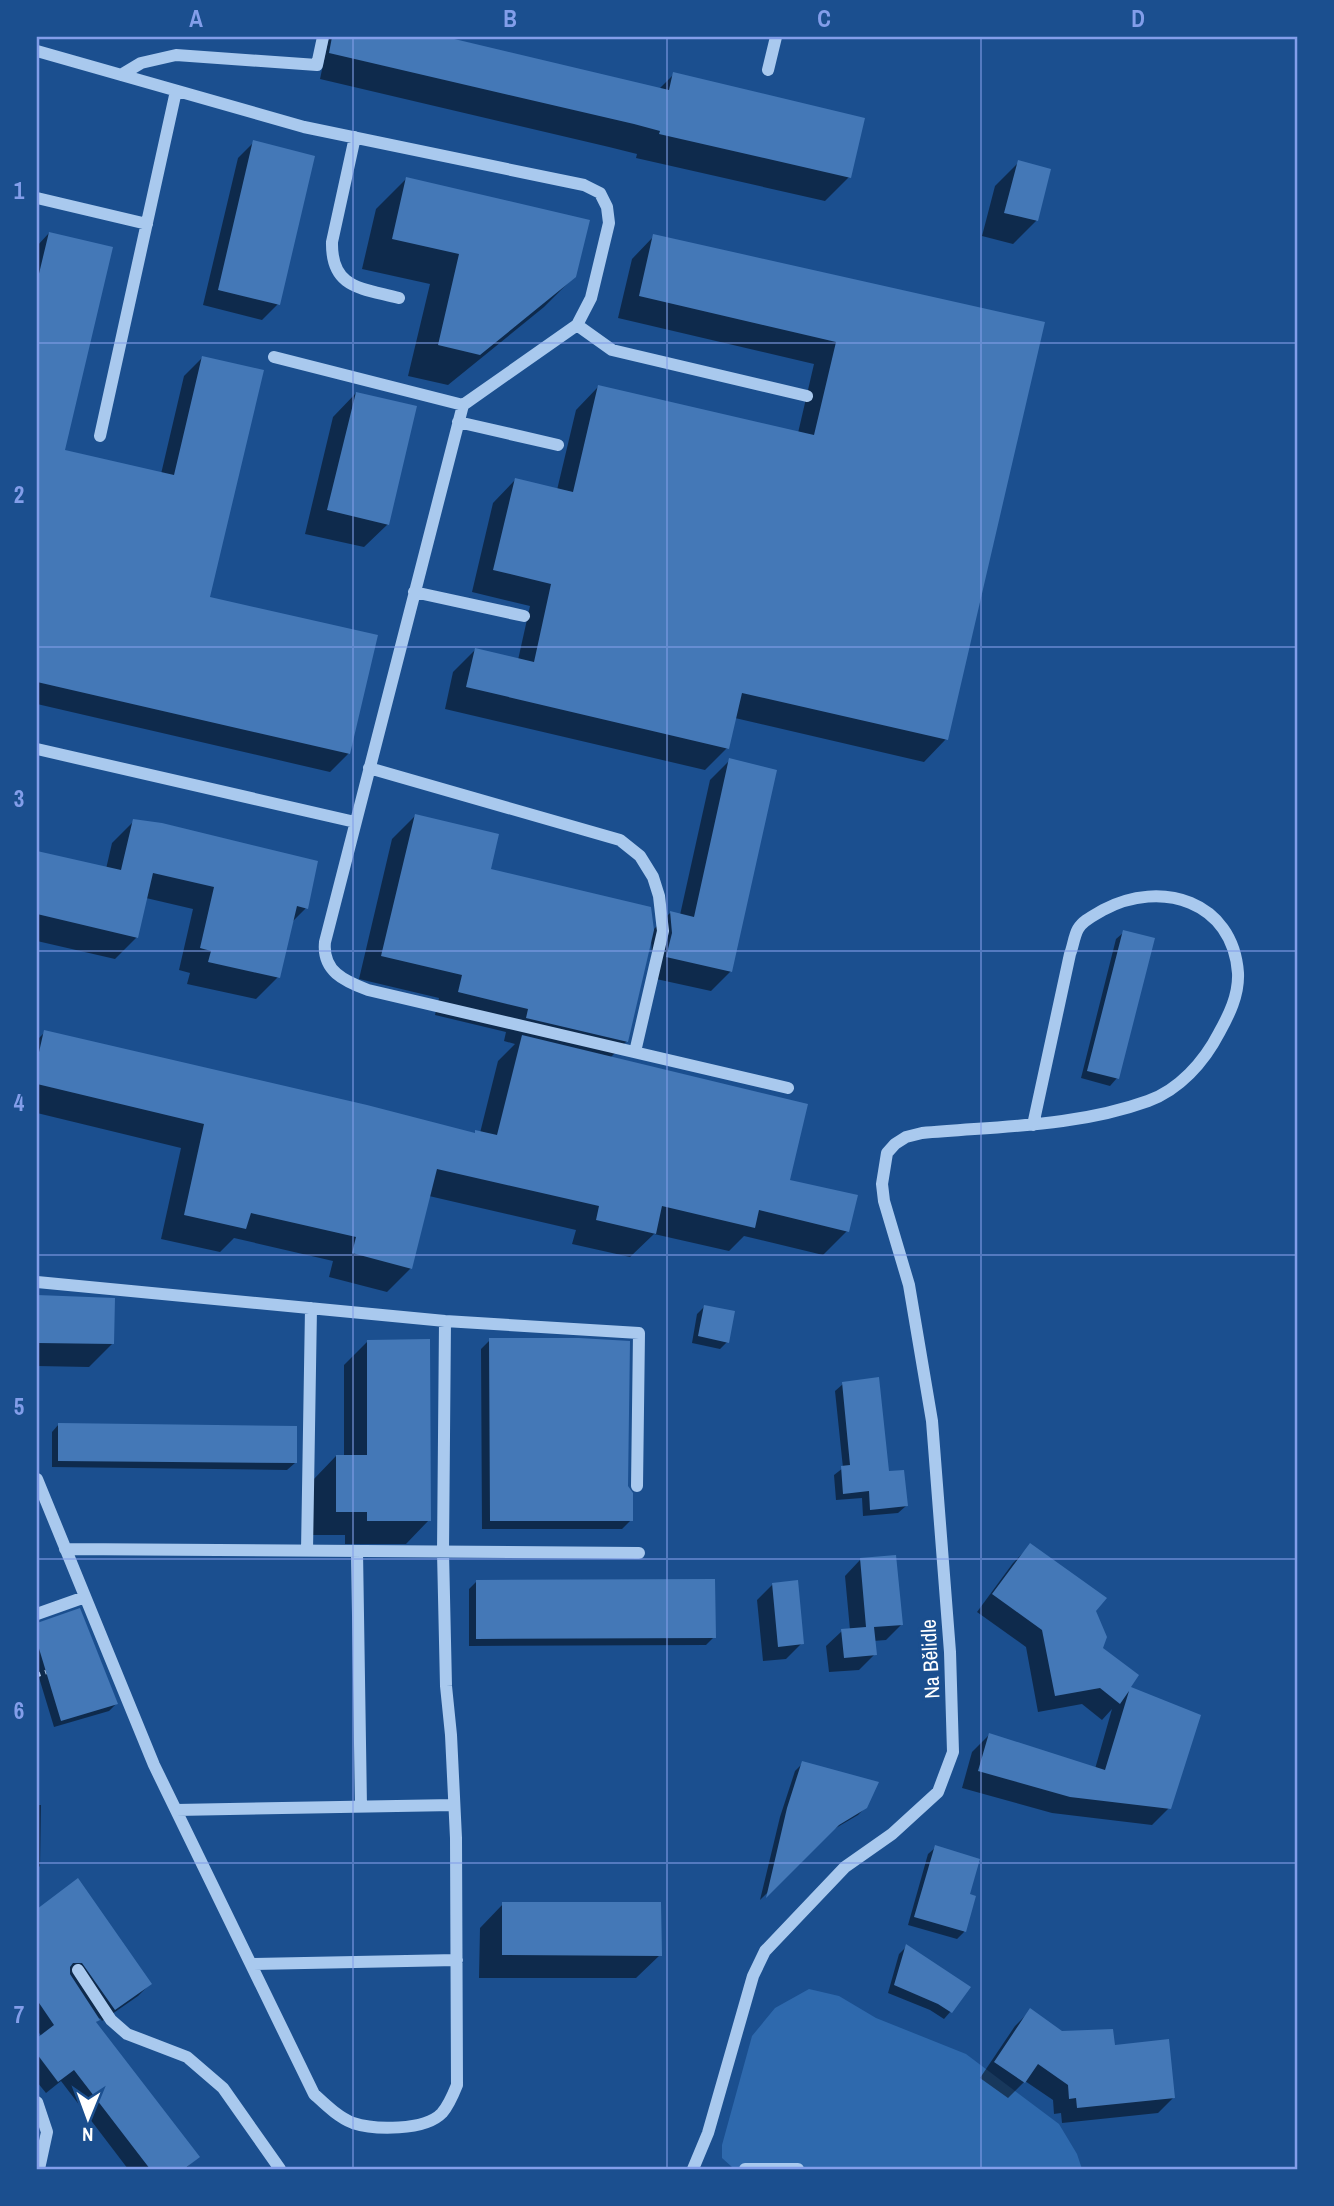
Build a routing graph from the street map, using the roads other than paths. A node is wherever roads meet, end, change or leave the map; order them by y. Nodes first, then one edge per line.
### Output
1 (323, 37) edge
2 (776, 37) edge
3 (37, 51) edge
4 (768, 70) dead end
5 (121, 75) junction
6 (176, 90) junction
7 (355, 137) junction
8 (37, 198) edge
9 (147, 224) junction
10 (399, 298) dead end
11 (576, 326) junction
12 (274, 357) dead end
13 (807, 396) dead end
14 (463, 405) junction
15 (458, 422) junction
16 (100, 436) dead end
17 (558, 445) dead end
18 (414, 592) junction
19 (524, 616) dead end
20 (37, 749) edge
21 (369, 768) junction
22 (355, 822) junction
23 (635, 1052) junction
24 (788, 1088) dead end
25 (1033, 1125) junction
26 (37, 1282) edge
27 (311, 1308) junction
28 (445, 1321) junction
29 (37, 1479) edge
30 (636, 1486) dead end
31 (65, 1549) junction
32 (307, 1551) junction
33 (358, 1551) junction
34 (443, 1552) junction
35 (639, 1553) dead end
36 (85, 1597) junction
37 (37, 1614) edge
38 (454, 1805) junction
39 (361, 1807) junction
40 (176, 1810) junction
41 (457, 1960) junction
42 (251, 1964) junction
43 (78, 1970) dead end
44 (37, 2102) edge
45 (38, 2169) edge
46 (281, 2169) edge
47 (693, 2169) edge
48 (745, 2169) edge
49 (798, 2169) edge

1 - 5 street
2 - 4 street
3 - 5 street
5 - 6 street
6 - 7 street
6 - 9 street
7 - 10 street
7 - 11 street
8 - 9 street
9 - 16 street
11 - 13 street
11 - 14 street
12 - 14 street
14 - 15 street
15 - 17 street
15 - 18 street
18 - 19 street
18 - 21 street
20 - 22 street
21 - 22 street
21 - 23 street
22 - 23 street
23 - 24 street
25 - 25 street, Na Bělidle
25 - 47 street, Na Bělidle
26 - 27 street
27 - 28 street
27 - 32 street
28 - 30 street
28 - 34 street
29 - 31 street
31 - 32 street
31 - 36 street
32 - 33 street
33 - 34 street
33 - 39 street
34 - 35 street
34 - 38 street
36 - 37 street
36 - 40 street
38 - 39 street
38 - 41 street
39 - 40 street
40 - 42 street
41 - 42 street
41 - 42 street
43 - 46 street
44 - 45 street
48 - 49 street

